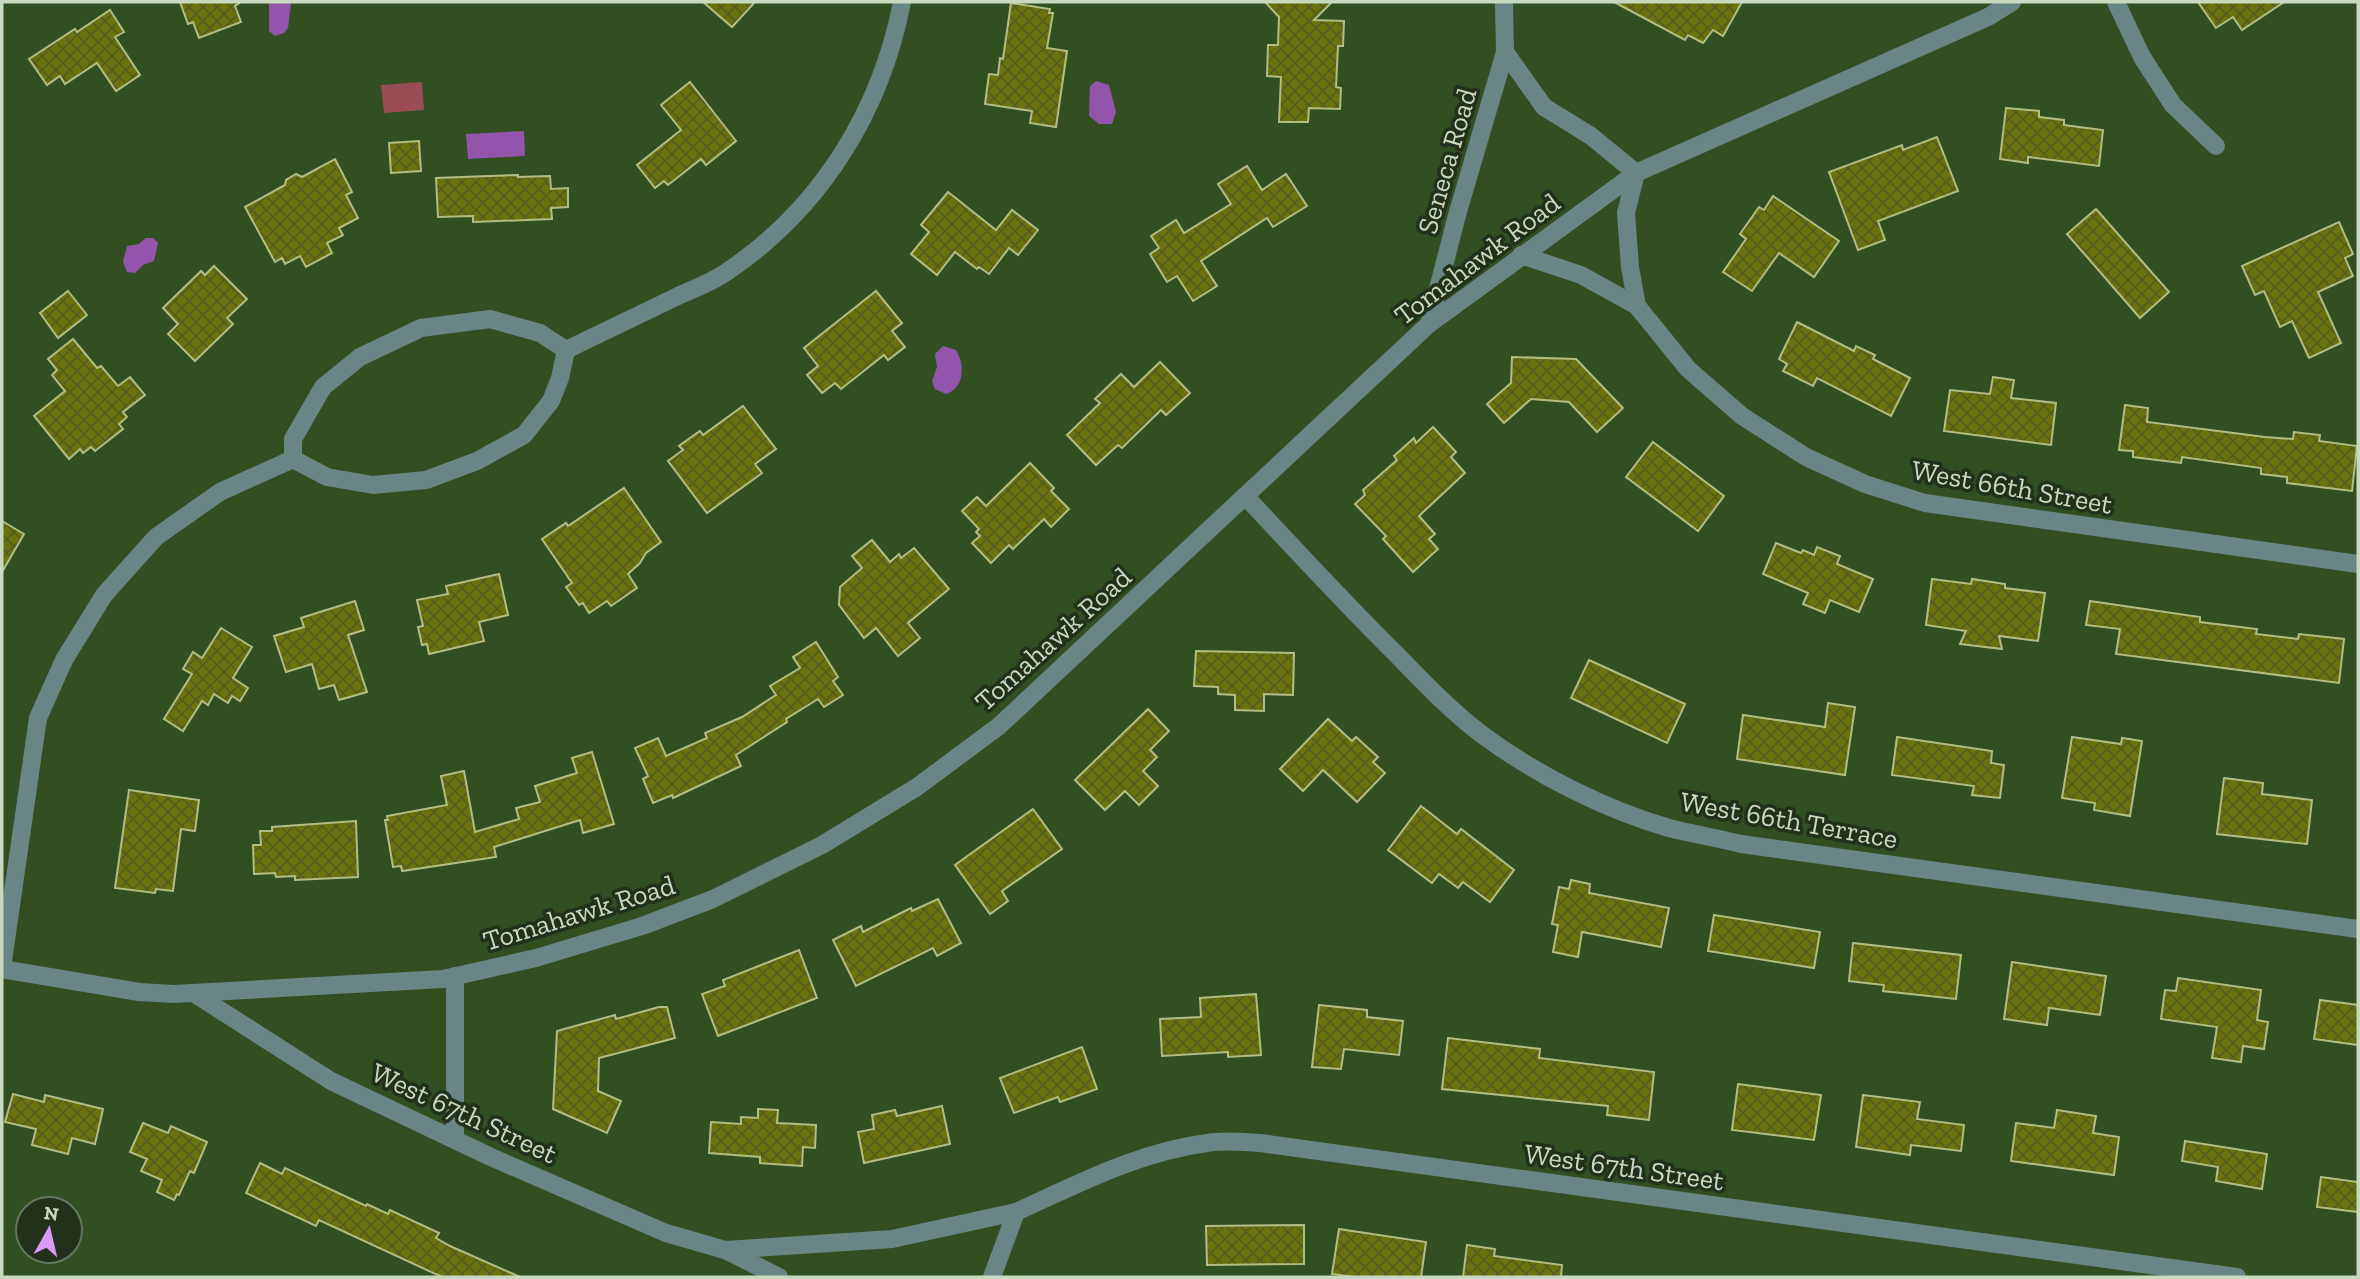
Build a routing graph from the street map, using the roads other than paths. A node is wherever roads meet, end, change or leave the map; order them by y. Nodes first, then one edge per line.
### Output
1 (902, 2) edge
2 (1504, 2) edge
3 (2012, 2) edge
4 (2116, 2) edge
5 (1505, 52) junction
6 (2216, 146) dead end
7 (1636, 173) junction
8 (1521, 255) junction
9 (1637, 306) junction
10 (1429, 324) junction
11 (566, 350) junction
12 (293, 459) junction
13 (1244, 496) junction
14 (2358, 564) edge
15 (2358, 929) edge
16 (2, 969) edge
17 (455, 976) junction
18 (195, 994) junction
19 (455, 1138) junction
20 (1016, 1212) junction
21 (725, 1250) junction
22 (779, 1277) edge
23 (992, 1277) edge
24 (2237, 1277) edge

1 - 11 street
2 - 5 street, Seneca Road
3 - 7 street, Tomahawk Road
4 - 6 street
5 - 7 street, Seneca Road
5 - 10 street, Seneca Road
7 - 8 street, Tomahawk Road
7 - 9 street, West 66th Street
8 - 9 street, West 66th Street
8 - 10 street, Tomahawk Road
9 - 14 street, West 66th Street
10 - 13 street, Tomahawk Road
11 - 12 street
11 - 12 street
12 - 16 street
13 - 15 street, West 66th Terrace
13 - 17 street, Tomahawk Road
16 - 18 street, Tomahawk Road
17 - 18 street, Tomahawk Road
17 - 19 street
18 - 19 street, West 67th Street
19 - 21 street, West 67th Street
20 - 21 street, West 67th Street
20 - 23 street
20 - 24 street, West 67th Street
21 - 22 street, West 67th Street

